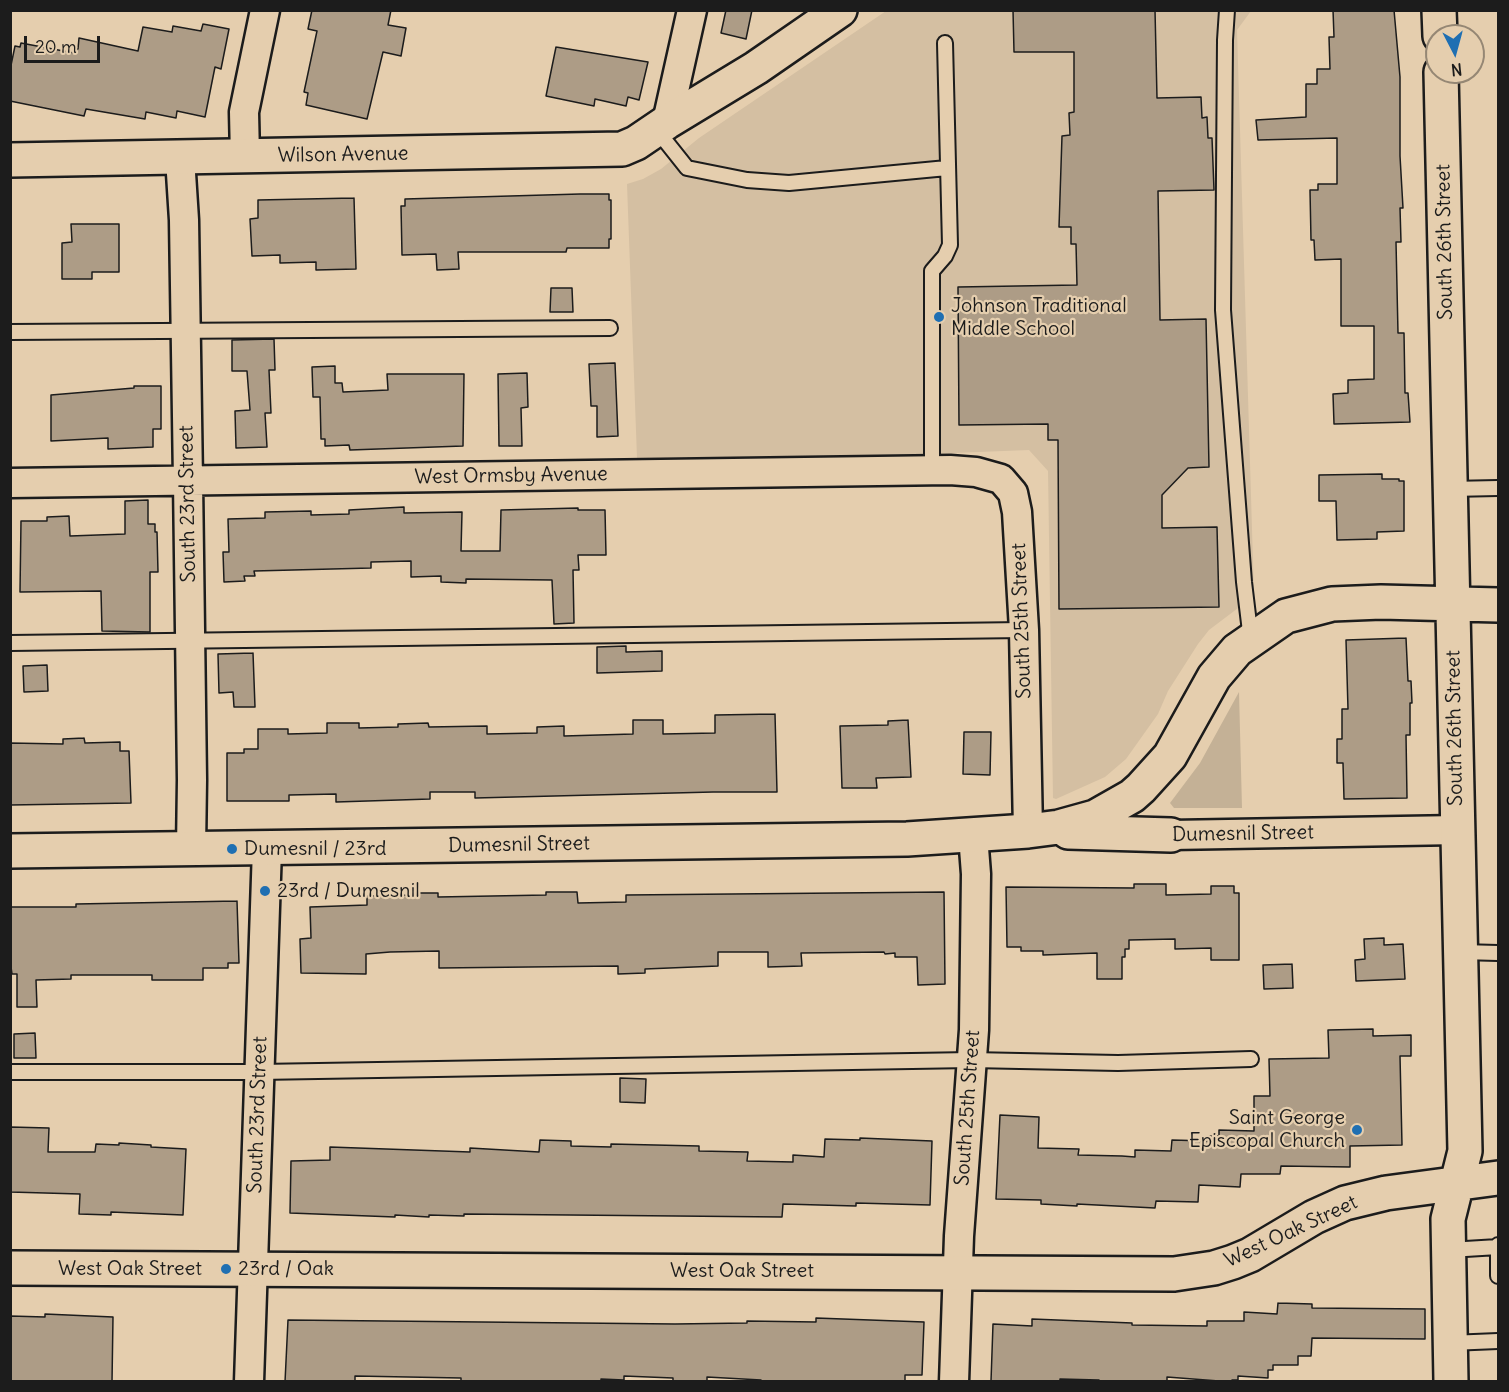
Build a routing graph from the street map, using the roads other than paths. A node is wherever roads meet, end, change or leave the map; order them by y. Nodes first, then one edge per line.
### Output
1 (265, 10) edge
2 (692, 10) edge
3 (840, 10) edge
4 (1227, 10) edge
5 (945, 44) dead end
6 (1441, 84) edge
7 (661, 126) junction
8 (245, 157) junction
9 (180, 158) junction
10 (10, 160) edge
11 (947, 168) junction
12 (610, 328) dead end
13 (186, 330) junction
14 (10, 332) edge
15 (932, 470) junction
16 (188, 481) junction
17 (10, 483) edge
18 (1008, 485) joint
19 (1498, 488) edge
20 (1450, 489) junction
21 (1452, 604) junction
22 (1498, 605) edge
23 (1024, 630) junction
24 (190, 640) junction
25 (1251, 640) junction
26 (10, 643) edge
27 (1458, 830) junction
28 (1028, 831) junction
29 (973, 835) junction
30 (1171, 835) joint
31 (267, 848) junction
32 (191, 849) junction
33 (10, 851) edge
34 (1461, 952) junction
35 (1498, 953) edge
36 (1251, 1059) dead end
37 (971, 1060) junction
38 (10, 1072) edge
39 (259, 1072) junction
40 (1498, 1178) edge
41 (1456, 1185) junction
42 (1498, 1246) edge
43 (1449, 1250) junction
44 (10, 1268) edge
45 (253, 1269) junction
46 (958, 1272) junction
47 (1498, 1276) edge
48 (1498, 1341) edge
49 (1450, 1343) junction
50 (249, 1382) edge
51 (954, 1382) edge
52 (1451, 1382) edge

1 - 8 street
2 - 7 street
3 - 7 main road, Wilson Avenue
4 - 25 lane
5 - 11 lane
6 - 20 main road, South 26th Street
7 - 8 main road, Wilson Avenue
7 - 11 lane
8 - 9 main road, Wilson Avenue
9 - 10 main road, Wilson Avenue
9 - 13 street, South 23rd Street
11 - 15 lane
12 - 13 lane
13 - 14 lane
13 - 16 street, South 23rd Street
15 - 16 street, West Ormsby Avenue
15 - 18 street, West Ormsby Avenue
16 - 17 street, West Ormsby Avenue
16 - 24 street, South 23rd Street
18 - 23 street, South 25th Street
19 - 20 lane
20 - 21 main road, South 26th Street
21 - 22 main road, Dumesnil Street
21 - 25 main road, Dumesnil Street
21 - 27 main road, South 26th Street
23 - 24 lane
23 - 28 street, South 25th Street
24 - 26 lane
24 - 32 street, South 23rd Street
25 - 28 main road, Dumesnil Street
27 - 30 street, Dumesnil Street
27 - 34 main road, South 26th Street
28 - 29 main road, Dumesnil Street
28 - 30 main road, Dumesnil Street
29 - 31 main road, Dumesnil Street
29 - 37 street, South 25th Street
31 - 32 main road, Dumesnil Street
31 - 39 street, South 23rd Street
32 - 33 main road, Dumesnil Street
34 - 35 lane
34 - 41 main road, South 26th Street
36 - 37 lane
37 - 39 lane
37 - 46 street, South 25th Street
38 - 39 lane
39 - 45 street, South 23rd Street
40 - 41 main road, West Oak Street
41 - 43 main road, South 26th Street
41 - 46 main road, West Oak Street
42 - 43 lane
42 - 47 lane
43 - 49 main road, South 26th Street
44 - 45 main road, West Oak Street
45 - 46 main road, West Oak Street
45 - 50 street, South 23rd Street
46 - 51 street, South 25th Street
48 - 49 lane
49 - 52 main road, South 26th Street

